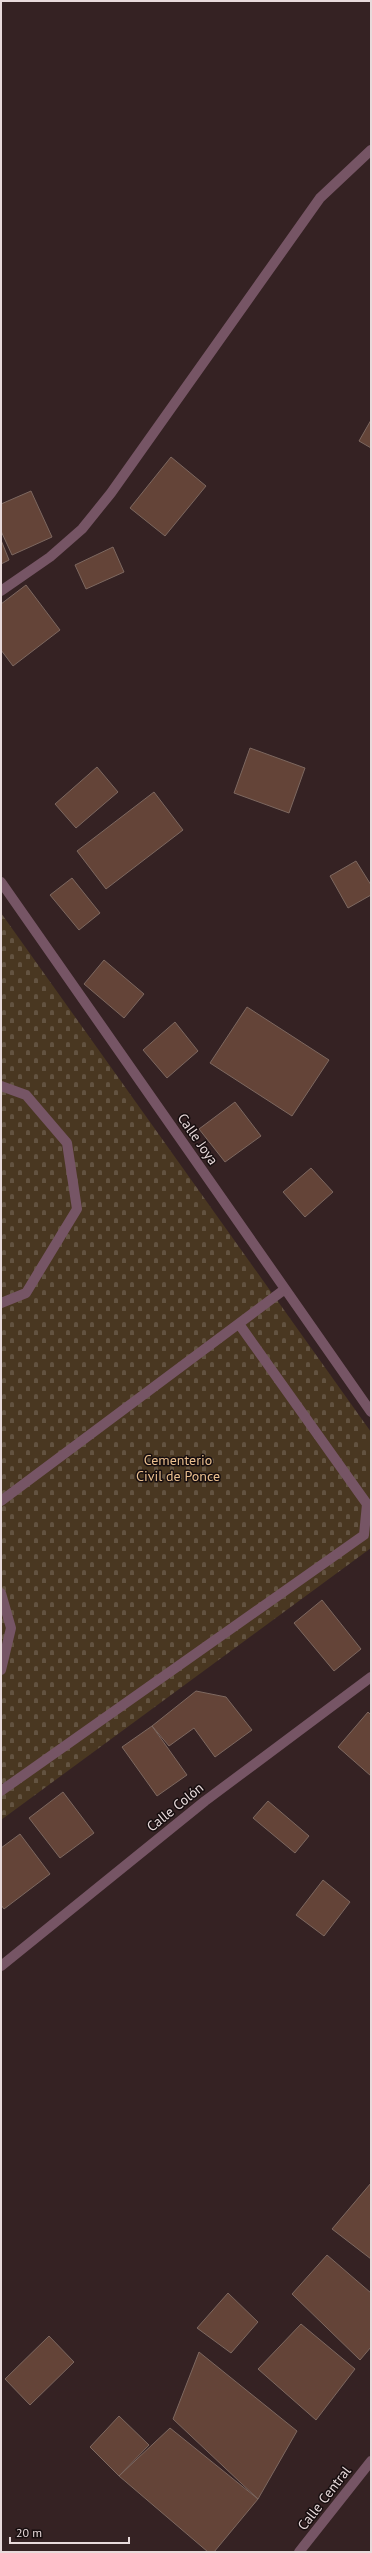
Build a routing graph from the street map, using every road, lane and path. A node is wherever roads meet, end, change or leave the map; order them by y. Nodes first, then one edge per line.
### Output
1 (371, 150) edge
2 (1, 591) edge
3 (1, 882) edge
4 (1, 1086) edge
5 (285, 1289) junction
6 (1, 1303) edge
7 (239, 1324) junction
8 (371, 1412) edge
9 (1, 1501) edge
10 (1, 1594) edge
11 (1, 1670) edge
12 (371, 1677) edge
13 (1, 1791) edge
14 (1, 1966) edge
15 (371, 2461) edge
16 (299, 2552) edge

1 - 2 street
3 - 5 street, Calle Joya
4 - 6 street
5 - 7 street
5 - 8 street, Calle Joya
7 - 9 street
7 - 13 street
10 - 11 street
12 - 14 street, Calle Colón
15 - 16 street, Calle Central

